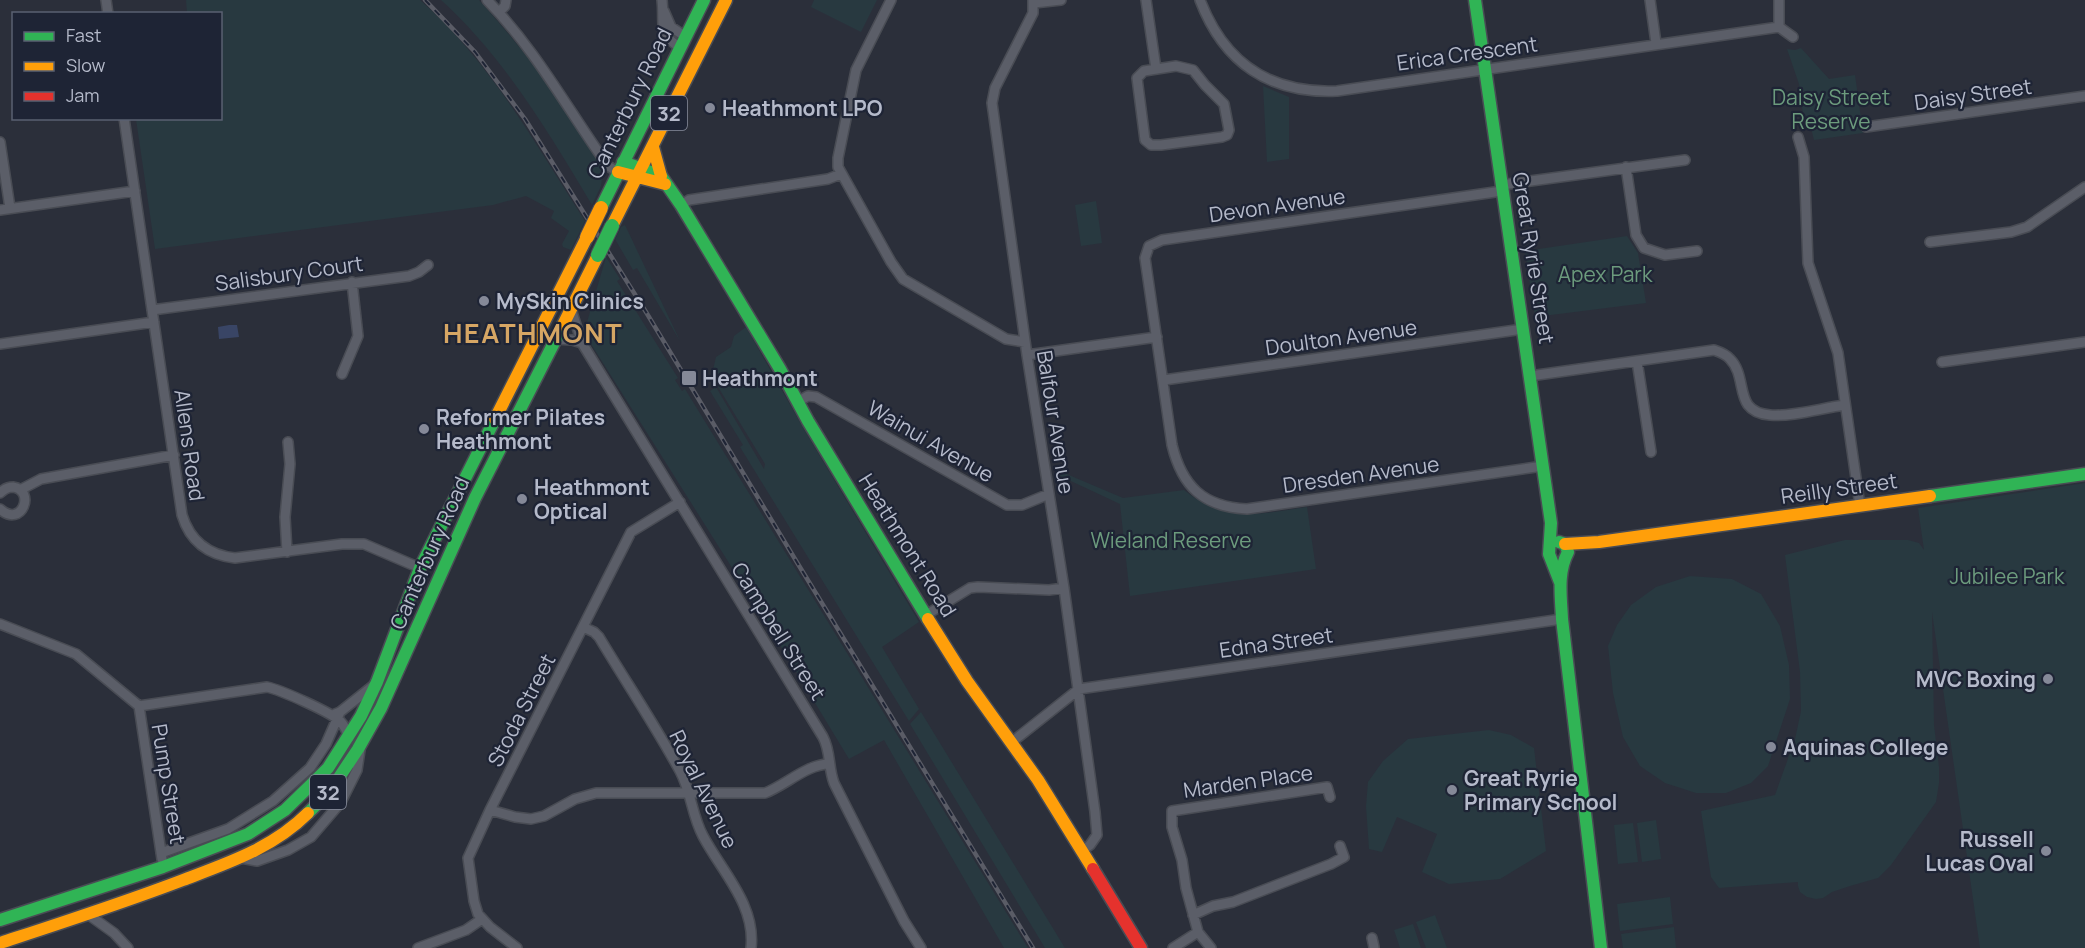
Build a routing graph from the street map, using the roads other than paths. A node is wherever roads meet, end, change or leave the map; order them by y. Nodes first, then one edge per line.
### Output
1 (487, 0) edge
2 (506, 0) edge
3 (704, 0) edge
4 (726, 0) edge
5 (891, 0) edge
6 (1061, 0) edge
7 (1146, 0) edge
8 (1200, 0) edge
9 (1475, 0) edge
10 (1650, 0) edge
11 (1779, 0) edge
12 (1034, 1) edge
13 (662, 4) edge
14 (499, 12) junction
15 (671, 27) junction
16 (1779, 27) junction
17 (664, 34) junction
18 (1793, 37) dead end
19 (683, 42) junction
20 (1656, 43) junction
21 (705, 54) junction
22 (1156, 69) junction
23 (1485, 69) junction
24 (2085, 96) edge
25 (124, 120) edge
26 (1866, 127) dead end
27 (1798, 137) dead end
28 (0, 142) edge
29 (652, 147) junction
30 (1685, 160) dead end
31 (621, 167) junction
32 (1626, 167) junction
33 (639, 173) junction
34 (841, 174) junction
35 (664, 180) junction
36 (2085, 187) edge
37 (1502, 188) junction
38 (135, 191) junction
39 (681, 205) junction
40 (5, 209) edge
41 (1930, 242) dead end
42 (1697, 251) dead end
43 (428, 266) dead end
44 (590, 271) junction
45 (570, 272) junction
46 (352, 282) junction
47 (571, 309) junction
48 (153, 310) junction
49 (154, 322) junction
50 (1523, 329) junction
51 (1157, 337) junction
52 (555, 339) junction
53 (1025, 342) junction
54 (2085, 342) edge
55 (0, 344) edge
56 (582, 344) junction
57 (1027, 355) junction
58 (1637, 361) junction
59 (1942, 362) dead end
60 (342, 374) dead end
61 (1530, 376) junction
62 (1164, 380) junction
63 (797, 402) junction
64 (1845, 405) junction
65 (492, 426) junction
66 (508, 434) junction
67 (288, 442) dead end
68 (1651, 452) dead end
69 (174, 455) junction
70 (1543, 466) junction
71 (2085, 474) edge
72 (20, 490) junction
73 (0, 493) edge
74 (1049, 494) junction
75 (680, 502) junction
76 (1860, 506) junction
77 (0, 509) edge
78 (1560, 551) junction
79 (287, 552) junction
80 (420, 568) junction
81 (441, 576) junction
82 (1064, 588) junction
83 (926, 615) junction
84 (1562, 620) junction
85 (0, 624) edge
86 (583, 627) junction
87 (377, 682) junction
88 (1079, 689) junction
89 (139, 706) junction
90 (336, 715) junction
91 (355, 741) junction
92 (1012, 742) junction
93 (829, 764) junction
94 (1328, 788) dead end
95 (688, 793) junction
96 (490, 810) junction
97 (1340, 846) dead end
98 (1082, 851) junction
99 (241, 858) junction
100 (162, 860) junction
101 (115, 906) junction
102 (89, 915) junction
103 (1193, 915) junction
104 (482, 920) junction
105 (0, 921) edge
106 (38, 932) junction
107 (1198, 932) junction
108 (114, 933) junction
109 (0, 944) edge
110 (1373, 944) edge
111 (3, 948) edge
112 (128, 948) edge
113 (418, 948) edge
114 (517, 948) edge
115 (751, 948) edge
116 (921, 948) edge
117 (1141, 948) edge
118 (1173, 948) edge
119 (1211, 948) edge
120 (1368, 948) edge
121 (1601, 948) edge

1 - 14 street
2 - 14 street
3 - 19 main road, Canterbury Road / 32
4 - 21 main road, Canterbury Road / 32
5 - 34 street
6 - 12 street
7 - 22 street
8 - 23 street, Erica Crescent
9 - 23 main road, Great Ryrie Street
10 - 20 street
11 - 16 street
12 - 53 street, Balfour Avenue
13 - 15 street
13 - 17 street
14 - 31 street
15 - 17 street
15 - 19 street
16 - 18 street
16 - 20 street, Erica Crescent
17 - 19 street
19 - 21 main road
19 - 31 main road, Canterbury Road / 32
20 - 23 street, Erica Crescent
21 - 29 main road, Canterbury Road / 32
22 - 22 street
23 - 37 main road, Great Ryrie Street
24 - 26 street, Daisy Street
25 - 38 street, Allens Road
27 - 64 street
28 - 40 street
29 - 33 main road, Canterbury Road / 32
29 - 35 main road, Heathmont Road
30 - 32 street
31 - 33 main road
31 - 45 main road, Canterbury Road / 32, bridge
32 - 37 street
32 - 42 street
33 - 35 main road
33 - 44 main road, Canterbury Road / 32, bridge
34 - 39 street
34 - 53 street
35 - 39 main road, Heathmont Road
36 - 41 street
37 - 50 main road, Great Ryrie Street
37 - 51 street, Devon Avenue
38 - 40 street
38 - 48 street, Allens Road
39 - 63 main road, Heathmont Road
43 - 46 street, Salisbury Court
44 - 45 main road
44 - 47 main road, Canterbury Road / 32
45 - 65 main road, Canterbury Road / 32
46 - 48 street, Salisbury Court
46 - 60 street
47 - 52 main road, Canterbury Road / 32
47 - 56 street, Campbell Street
48 - 49 street, Allens Road
49 - 55 street
49 - 69 street, Allens Road
50 - 61 main road, Great Ryrie Street
50 - 62 street, Doulton Avenue
51 - 57 street
51 - 62 street
52 - 56 street
52 - 66 main road, Canterbury Road / 32
53 - 57 street, Balfour Avenue
54 - 59 street
56 - 75 street, Campbell Street
57 - 74 street, Balfour Avenue
58 - 61 street
58 - 64 street
58 - 68 street
61 - 70 main road, Great Ryrie Street
62 - 70 street, Dresden Avenue
63 - 74 street, Wainui Avenue
63 - 83 main road, Heathmont Road
64 - 76 street
65 - 66 main road
65 - 80 main road, Canterbury Road / 32
66 - 81 main road, Canterbury Road / 32
67 - 79 street
69 - 72 street
69 - 79 street, Allens Road
70 - 78 main road, Great Ryrie Street
71 - 76 main road, Reilly Street
72 - 73 street
72 - 77 street
74 - 82 street, Balfour Avenue
75 - 86 street, Stoda Street
75 - 93 street, Campbell Street
76 - 78 main road, Reilly Street
78 - 84 main road, Great Ryrie Street
79 - 80 street, Allens Road
80 - 81 main road
80 - 87 main road, Canterbury Road / 32
81 - 91 main road, Canterbury Road / 32
82 - 83 street
82 - 88 street, Balfour Avenue
83 - 92 main road, Heathmont Road
84 - 88 street, Edna Street
84 - 121 main road, Great Ryrie Street
85 - 89 street
86 - 95 street, Royal Avenue
86 - 96 street, Stoda Street
87 - 90 street
87 - 91 main road, Canterbury Road / 32
88 - 92 street
88 - 98 street, Balfour Avenue
89 - 90 street
89 - 100 street, Pump Street
90 - 91 street
90 - 100 street, Canterbury Road
91 - 99 main road, Canterbury Road / 32
91 - 99 street
91 - 100 main road, Canterbury Road / 32
92 - 98 main road, Heathmont Road
93 - 95 street
93 - 116 street, Campbell Street
94 - 103 street, Marden Place
95 - 96 street
95 - 115 street, Royal Avenue
96 - 104 street, Stoda Street
97 - 103 street
98 - 117 main road, Heathmont Road
99 - 101 main road, Canterbury Road / 32
100 - 105 main road, Canterbury Road / 32
101 - 102 main road, Canterbury Road / 32
101 - 108 street
102 - 106 main road, Canterbury Road / 32
102 - 108 street
103 - 107 street
104 - 113 street
104 - 114 street
106 - 109 main road, Canterbury Road / 32
106 - 111 main road
107 - 118 street
107 - 119 street
108 - 112 street
110 - 120 street

